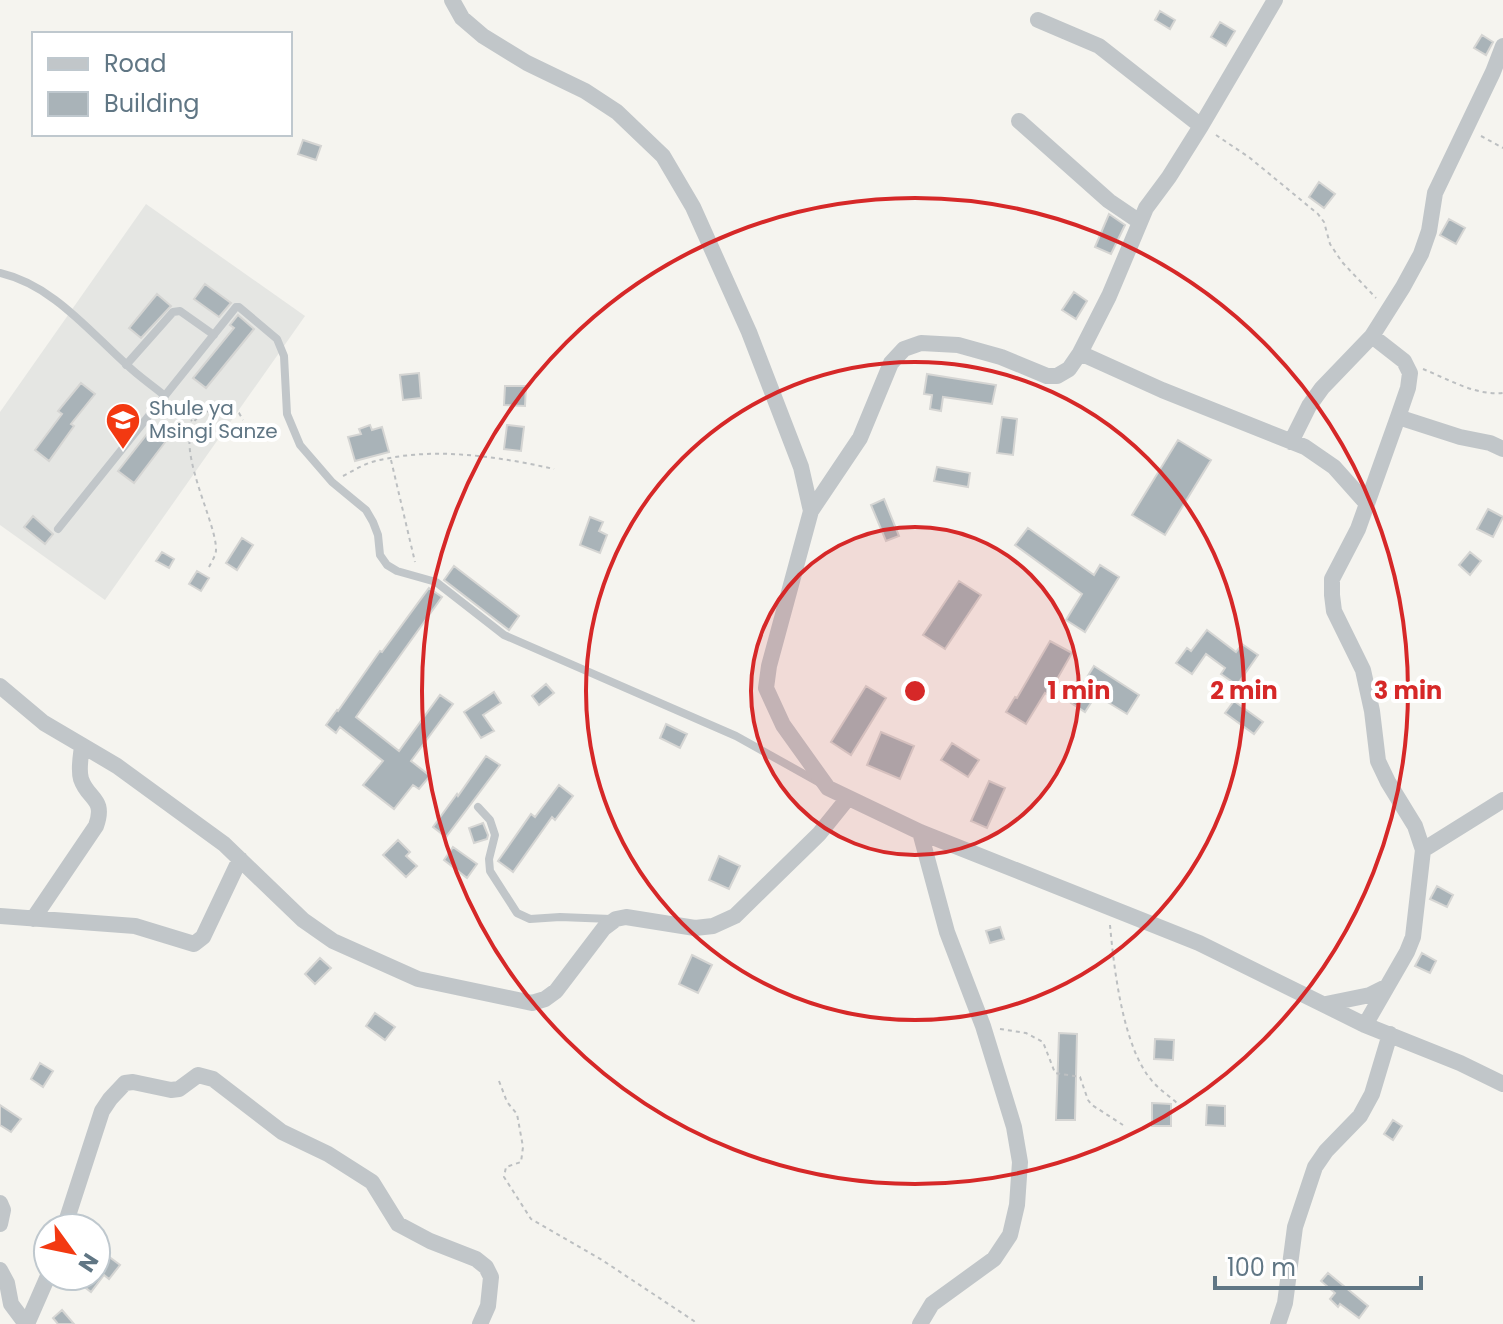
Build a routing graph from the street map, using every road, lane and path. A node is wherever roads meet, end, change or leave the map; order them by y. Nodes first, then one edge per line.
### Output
1 (452, 0) edge
2 (1275, 0) edge
3 (1038, 20) dead end
4 (1503, 46) edge
5 (1019, 121) dead end
6 (1201, 126) junction
7 (1466, 127) junction
8 (1503, 148) edge
9 (1140, 222) junction
10 (0, 273) edge
11 (1385, 317) junction
12 (214, 335) junction
13 (1372, 336) junction
14 (1080, 353) junction
15 (1404, 361) junction
16 (126, 365) junction
17 (1503, 393) edge
18 (165, 396) junction
19 (1398, 417) junction
20 (243, 420) dead end
21 (193, 422) junction
22 (1291, 442) junction
23 (1503, 449) edge
24 (391, 458) junction
25 (554, 469) dead end
26 (332, 482) junction
27 (1367, 504) junction
28 (811, 511) junction
29 (58, 529) dead end
30 (209, 567) dead end
31 (418, 576) junction
32 (0, 686) edge
33 (82, 746) junction
34 (828, 788) junction
35 (848, 798) junction
36 (1503, 800) edge
37 (478, 807) dead end
38 (920, 832) junction
39 (1423, 850) junction
40 (240, 859) junction
41 (1108, 908) junction
42 (0, 916) edge
43 (33, 919) junction
44 (616, 919) junction
45 (1387, 987) junction
46 (1326, 1004) junction
47 (1365, 1025) junction
48 (983, 1026) junction
49 (1390, 1034) junction
50 (499, 1081) dead end
51 (1503, 1084) edge
52 (1177, 1103) dead end
53 (1123, 1125) dead end
54 (0, 1203) edge
55 (69, 1212) edge
56 (0, 1224) edge
57 (0, 1270) edge
58 (41, 1292) edge
59 (26, 1324) edge
60 (480, 1324) edge
61 (695, 1324) edge
62 (920, 1324) edge
63 (1278, 1324) edge

1 - 28 street
2 - 6 street
3 - 6 street
4 - 7 street
5 - 9 street
6 - 9 street
6 - 11 path
7 - 8 path
7 - 11 street
9 - 14 street
10 - 16 lane
11 - 13 street
12 - 16 lane
12 - 18 lane
12 - 26 lane
13 - 15 street
13 - 22 street
14 - 22 street
14 - 28 street
15 - 17 path
15 - 19 street
16 - 18 lane
18 - 21 path
18 - 29 lane
19 - 23 street
19 - 27 street
20 - 21 path
21 - 30 path
22 - 27 street
24 - 25 path
24 - 26 path
24 - 31 path
26 - 31 lane
27 - 39 street
28 - 34 street
31 - 34 lane
32 - 33 street
33 - 40 street
33 - 43 street
34 - 35 street
35 - 38 street
35 - 44 street
36 - 39 street
37 - 44 lane
38 - 41 street
38 - 48 street
39 - 45 street
40 - 43 street
40 - 44 street
41 - 46 street
41 - 52 path
42 - 43 street
45 - 46 street
45 - 47 street
46 - 47 street
47 - 49 street
48 - 53 path
48 - 62 street
49 - 51 street
49 - 63 street
50 - 61 path
54 - 56 street
55 - 60 street
57 - 59 street
58 - 59 street

